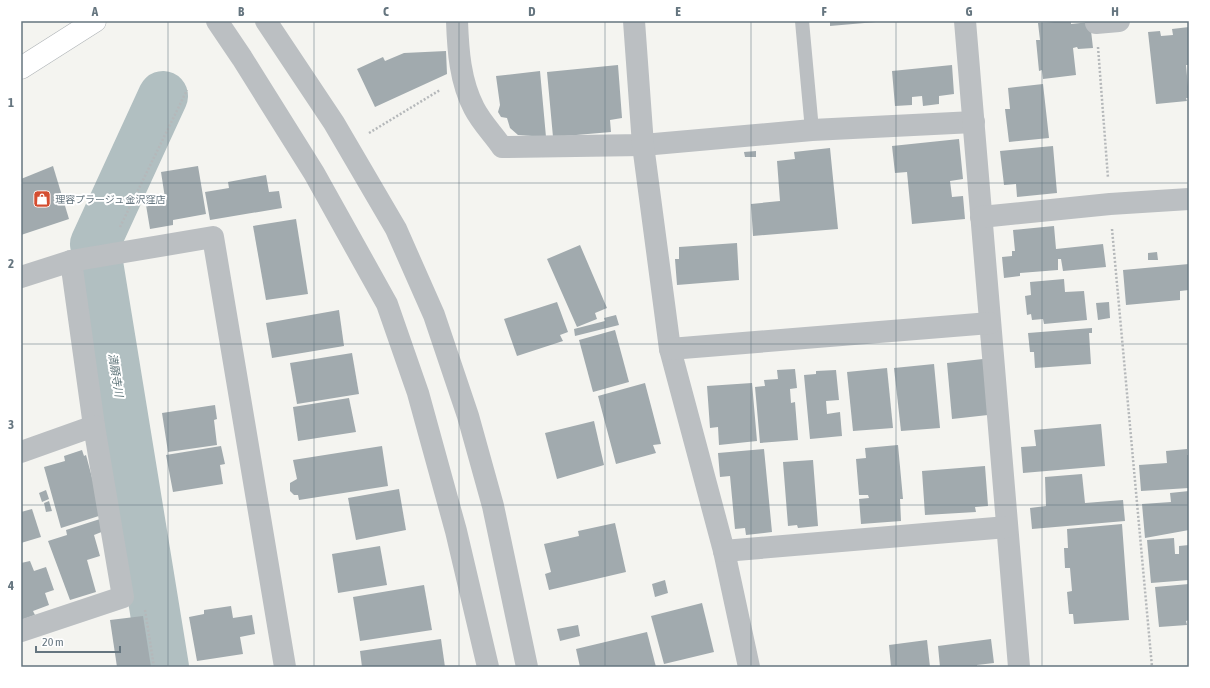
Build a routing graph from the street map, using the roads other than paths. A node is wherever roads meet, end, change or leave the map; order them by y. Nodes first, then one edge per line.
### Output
1 (95, 21) edge
2 (217, 21) edge
3 (266, 21) edge
4 (457, 21) edge
5 (634, 21) edge
6 (802, 21) edge
7 (965, 21) edge
8 (1119, 21) edge
9 (1096, 22) edge
10 (21, 68) edge
11 (974, 122) junction
12 (812, 130) junction
13 (643, 145) junction
14 (1189, 199) edge
15 (981, 217) junction
16 (88, 258) junction
17 (21, 277) edge
18 (990, 324) junction
19 (670, 349) junction
20 (94, 426) junction
21 (21, 452) edge
22 (1007, 526) junction
23 (724, 551) junction
24 (21, 631) edge
25 (284, 667) edge
26 (488, 667) edge
27 (527, 667) edge
28 (749, 667) edge
29 (1018, 667) edge

1 - 10 main road
2 - 26 street
3 - 27 street
4 - 13 street
5 - 13 street
6 - 12 lane
7 - 11 street
8 - 9 street
11 - 12 street
11 - 15 street
12 - 13 street
13 - 19 street
14 - 15 street
15 - 18 street
16 - 17 street
16 - 20 street
16 - 25 street
18 - 19 street
18 - 22 street
19 - 23 street
20 - 21 street
20 - 24 street
22 - 23 street
22 - 29 street
23 - 28 street

